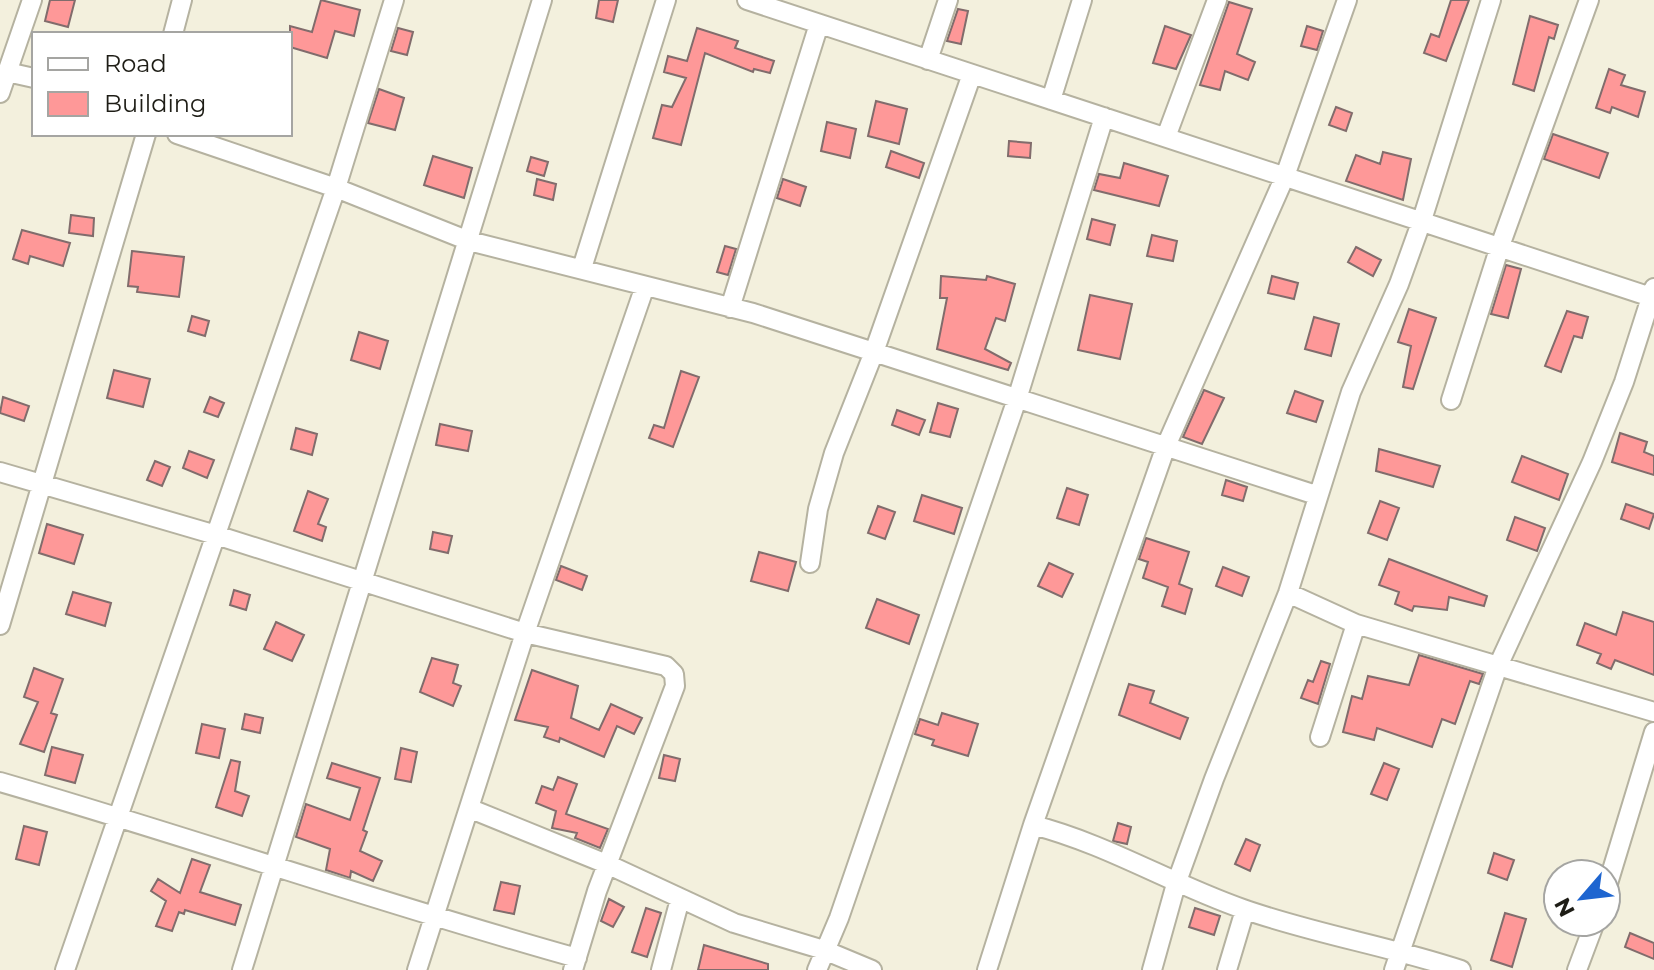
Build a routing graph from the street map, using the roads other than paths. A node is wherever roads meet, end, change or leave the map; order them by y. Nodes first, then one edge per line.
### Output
1 (32, 0) edge
2 (182, 0) edge
3 (394, 0) edge
4 (542, 0) edge
5 (666, 0) edge
6 (747, 0) edge
7 (948, 0) edge
8 (1082, 0) edge
9 (1217, 0) edge
10 (1347, 0) edge
11 (1491, 0) edge
12 (1589, 0) edge
13 (802, 8) edge
14 (819, 24) junction
15 (174, 32) edge
16 (928, 60) junction
17 (7, 72) junction
18 (972, 74) junction
19 (32, 78) edge
20 (0, 93) edge
21 (1051, 100) junction
22 (1104, 117) junction
23 (145, 136) edge
24 (183, 136) edge
25 (1166, 137) junction
26 (1285, 176) junction
27 (336, 188) junction
28 (1422, 220) junction
29 (469, 241) junction
30 (1500, 246) junction
31 (582, 268) junction
32 (645, 286) junction
33 (1653, 294) edge
34 (730, 308) junction
35 (874, 352) junction
36 (1017, 399) junction
37 (1451, 400) dead end
38 (1166, 446) junction
39 (0, 472) edge
40 (40, 485) junction
41 (1316, 495) junction
42 (216, 535) junction
43 (810, 563) dead end
44 (360, 584) junction
45 (1288, 593) junction
46 (1356, 624) junction
47 (0, 625) edge
48 (525, 633) junction
49 (1498, 666) junction
50 (1654, 712) edge
51 (1654, 732) edge
52 (1320, 737) dead end
53 (0, 782) edge
54 (471, 809) junction
55 (119, 817) junction
56 (1033, 825) junction
57 (1616, 858) edge
58 (609, 865) junction
59 (273, 868) junction
60 (1176, 884) junction
61 (680, 899) junction
62 (1245, 910) junction
63 (436, 919) junction
64 (1589, 938) edge
65 (1401, 949) junction
66 (824, 950) junction
67 (575, 964) edge
68 (65, 970) edge
69 (242, 970) edge
70 (417, 970) edge
71 (661, 970) edge
72 (817, 970) edge
73 (872, 970) edge
74 (987, 970) edge
75 (1152, 970) edge
76 (1227, 970) edge
77 (1394, 970) edge
78 (1461, 970) edge
79 (1577, 970) edge

1 - 17 street
2 - 15 street
3 - 27 street
4 - 29 street
5 - 31 street
6 - 13 street
7 - 16 street
8 - 21 street
9 - 25 street
10 - 26 street
11 - 28 street
12 - 30 street
13 - 14 street
14 - 16 street
14 - 34 street
16 - 18 street
17 - 19 street
17 - 20 street
18 - 21 street
18 - 35 street
21 - 22 street
22 - 25 street
22 - 36 street
23 - 40 street
24 - 27 street
25 - 26 street
26 - 28 street
26 - 38 street
27 - 29 street
27 - 42 street
28 - 30 street
28 - 41 street
29 - 31 street
29 - 44 street
30 - 33 street
30 - 37 street
31 - 32 street
32 - 34 street
32 - 48 street
33 - 49 street
34 - 35 street
35 - 36 street
35 - 43 street
36 - 38 street
36 - 66 street
38 - 41 street
38 - 56 street
39 - 40 street
40 - 42 street
40 - 47 street
41 - 45 street
42 - 44 street
42 - 55 street
44 - 48 street
44 - 59 street
45 - 46 street
45 - 60 street
46 - 49 street
46 - 52 street
48 - 54 street
48 - 58 street
49 - 50 street
49 - 65 street
51 - 57 street
53 - 55 street
54 - 58 street
54 - 63 street
55 - 59 street
55 - 68 street
56 - 60 street
56 - 74 street
58 - 61 street
58 - 67 street
59 - 63 street
59 - 69 street
60 - 62 street
60 - 75 street
61 - 66 street
61 - 71 street
62 - 65 street
62 - 76 street
63 - 67 street
63 - 70 street
64 - 79 street
65 - 77 street
65 - 78 street
66 - 72 street
66 - 73 street

